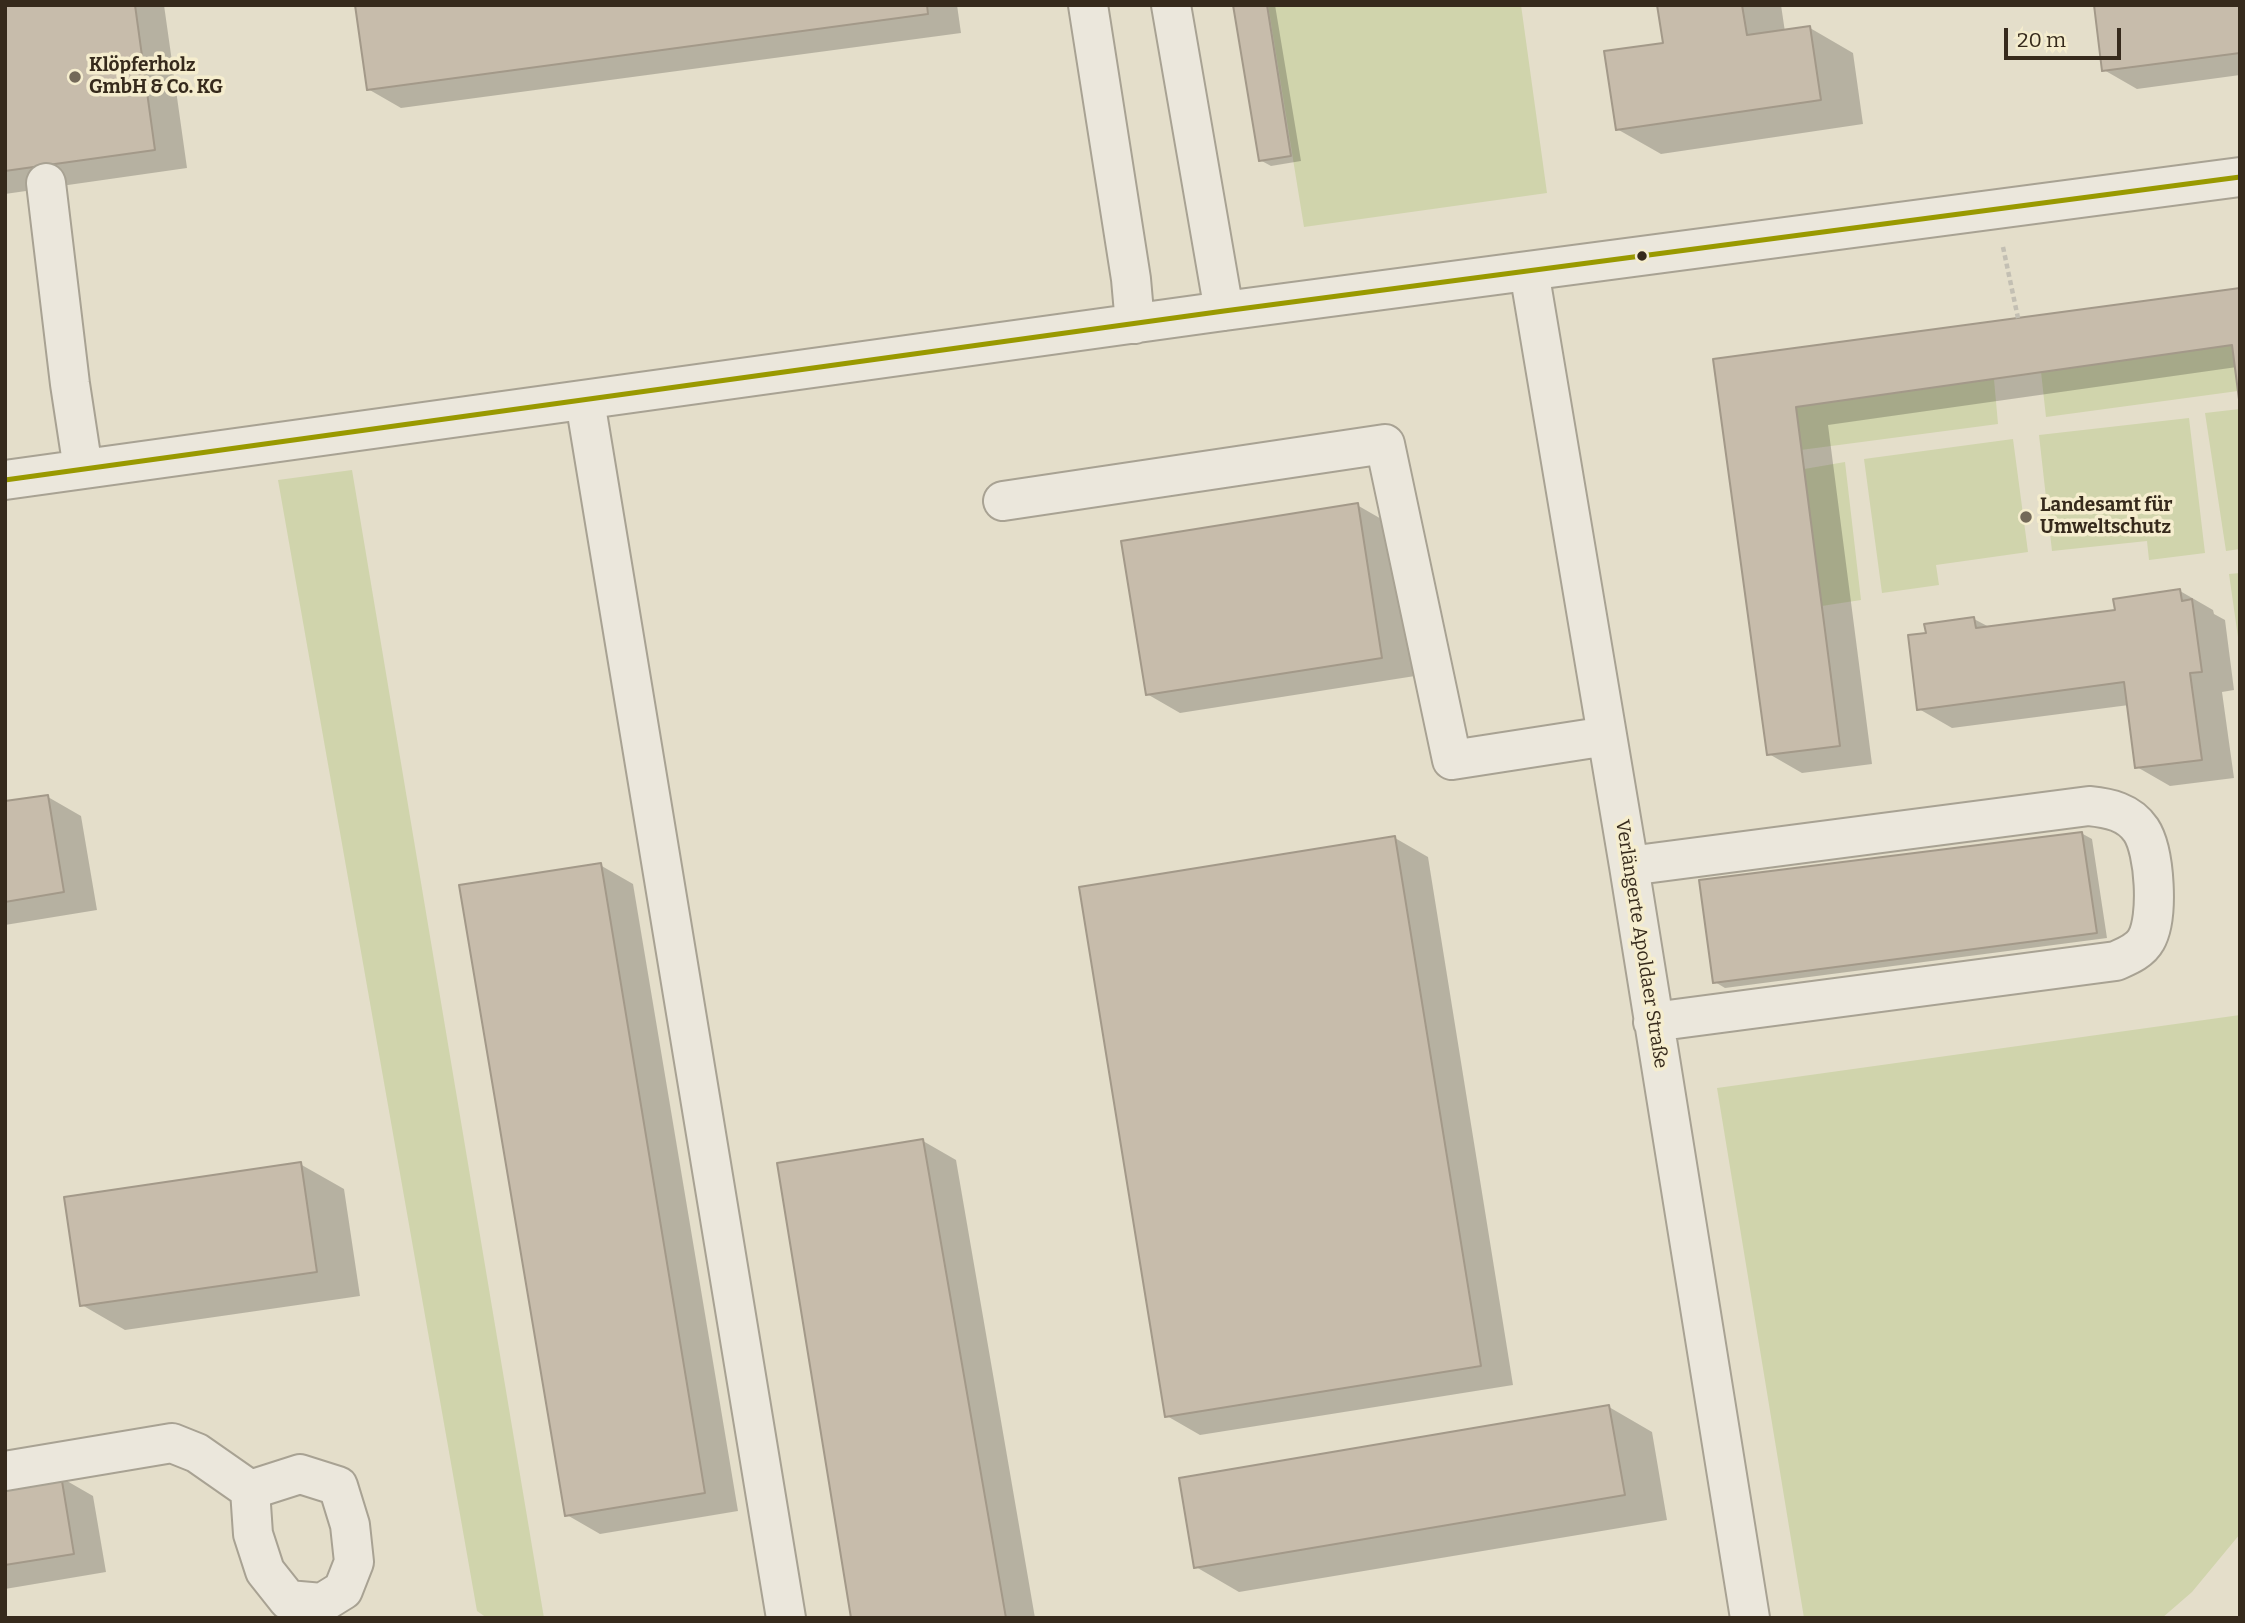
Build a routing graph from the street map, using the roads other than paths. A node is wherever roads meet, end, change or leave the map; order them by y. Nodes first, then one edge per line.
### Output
1 (1088, 5) edge
2 (1171, 5) edge
3 (2240, 177) edge
4 (46, 183) dead end
5 (1529, 271) junction
6 (1224, 311) junction
7 (1135, 324) junction
8 (585, 401) junction
9 (83, 469) junction
10 (5, 480) edge
11 (1003, 502) dead end
12 (1607, 736) junction
13 (1629, 866) junction
14 (1653, 1022) junction
15 (5, 1471) edge
16 (250, 1490) dead end
17 (786, 1618) edge
18 (1750, 1618) edge

1 - 7 street
2 - 6 street
3 - 5 street
4 - 9 street
5 - 6 street
5 - 12 street, Verlängerte Apoldaer Straße
6 - 7 street
7 - 8 street
8 - 9 street
8 - 17 street
9 - 10 street
11 - 12 street
12 - 13 street, Verlängerte Apoldaer Straße
13 - 14 street, Verlängerte Apoldaer Straße
13 - 14 street
14 - 18 street, Verlängerte Apoldaer Straße
15 - 16 street

